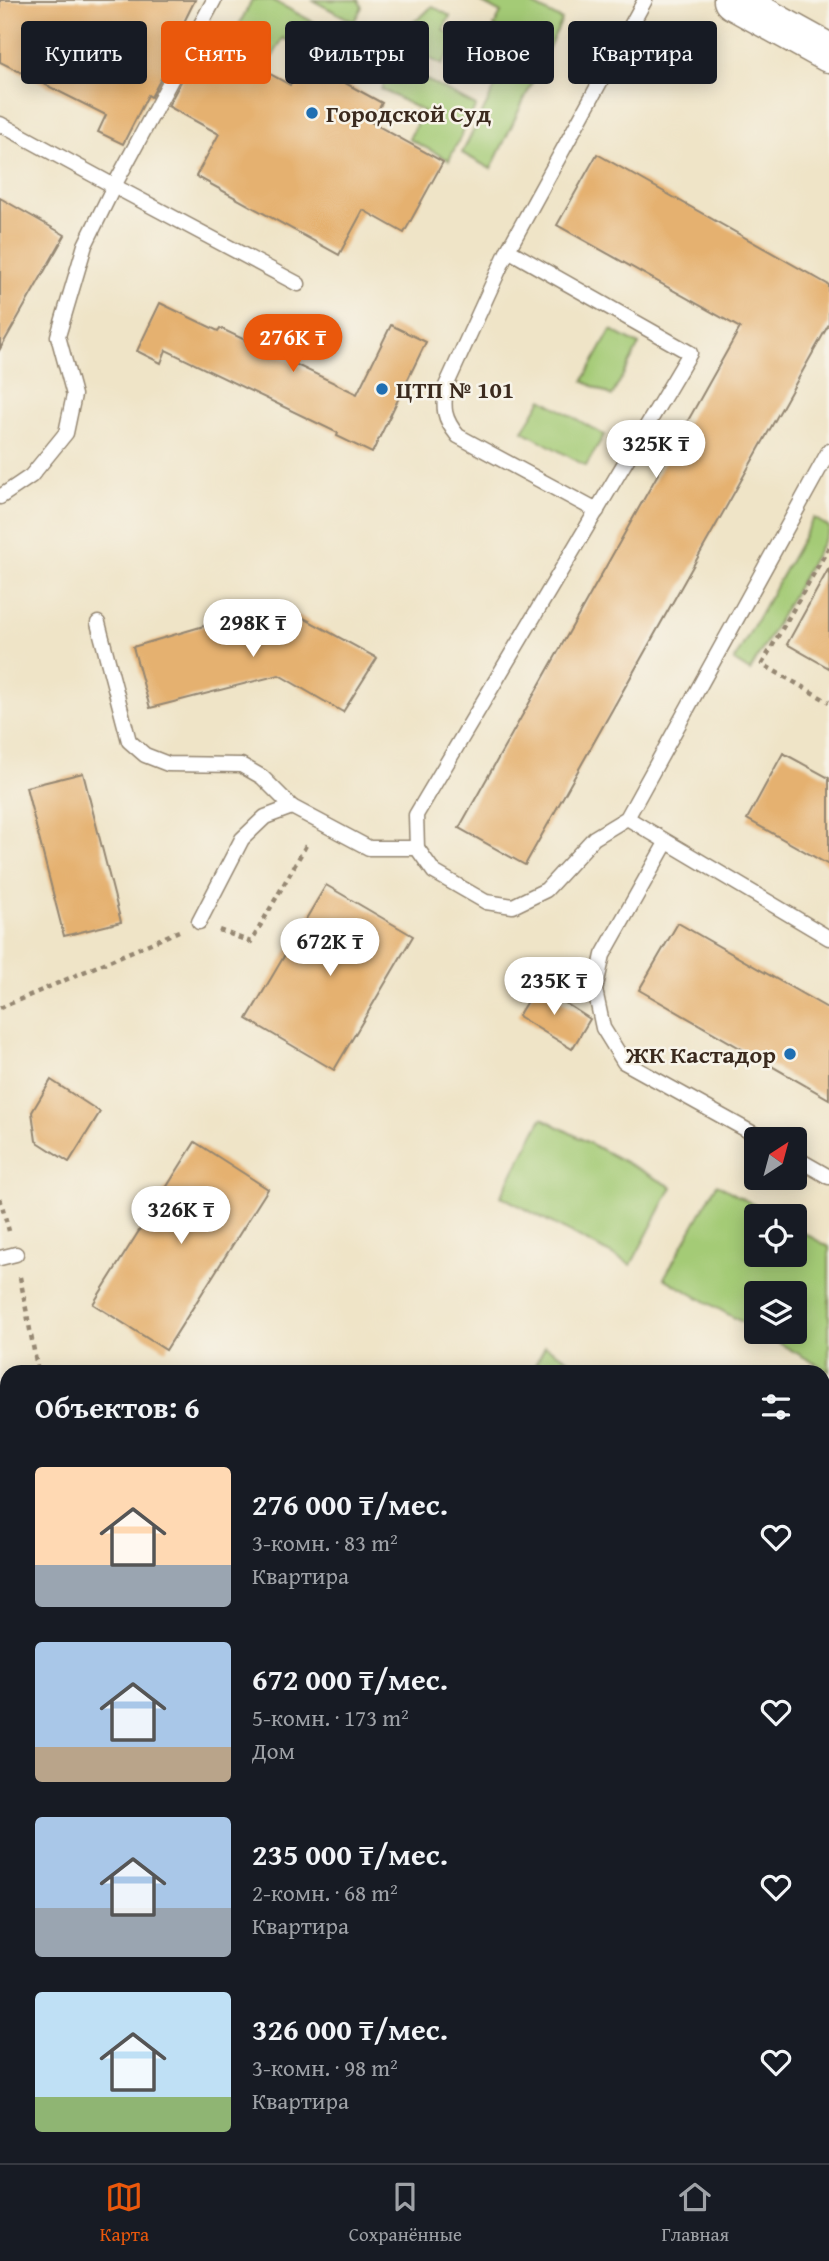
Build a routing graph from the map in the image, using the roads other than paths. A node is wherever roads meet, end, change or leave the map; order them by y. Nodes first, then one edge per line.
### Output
1 (214, 0) edge
2 (645, 0) edge
3 (733, 0) edge
4 (829, 53) edge
5 (0, 124) edge
6 (114, 186) junction
7 (508, 250) junction
8 (298, 284) dead end
9 (829, 451) edge
10 (0, 497) edge
11 (597, 511) junction
12 (98, 623) dead end
13 (292, 807) junction
14 (627, 818) junction
15 (666, 843) junction
16 (417, 848) junction
17 (199, 922) dead end
18 (829, 938) edge
19 (744, 1128) edge
20 (807, 1164) edge
21 (829, 1177) edge
22 (16, 1254) road end
23 (0, 1258) edge

1 - 6 lane
2 - 7 lane
3 - 4 main road
5 - 6 lane
6 - 8 lane
6 - 10 lane
7 - 11 lane
7 - 11 lane
9 - 14 lane
11 - 16 lane
12 - 13 lane
13 - 16 lane
13 - 17 lane
14 - 15 lane
14 - 16 lane
15 - 18 lane
15 - 19 lane
20 - 21 lane
22 - 23 lane

